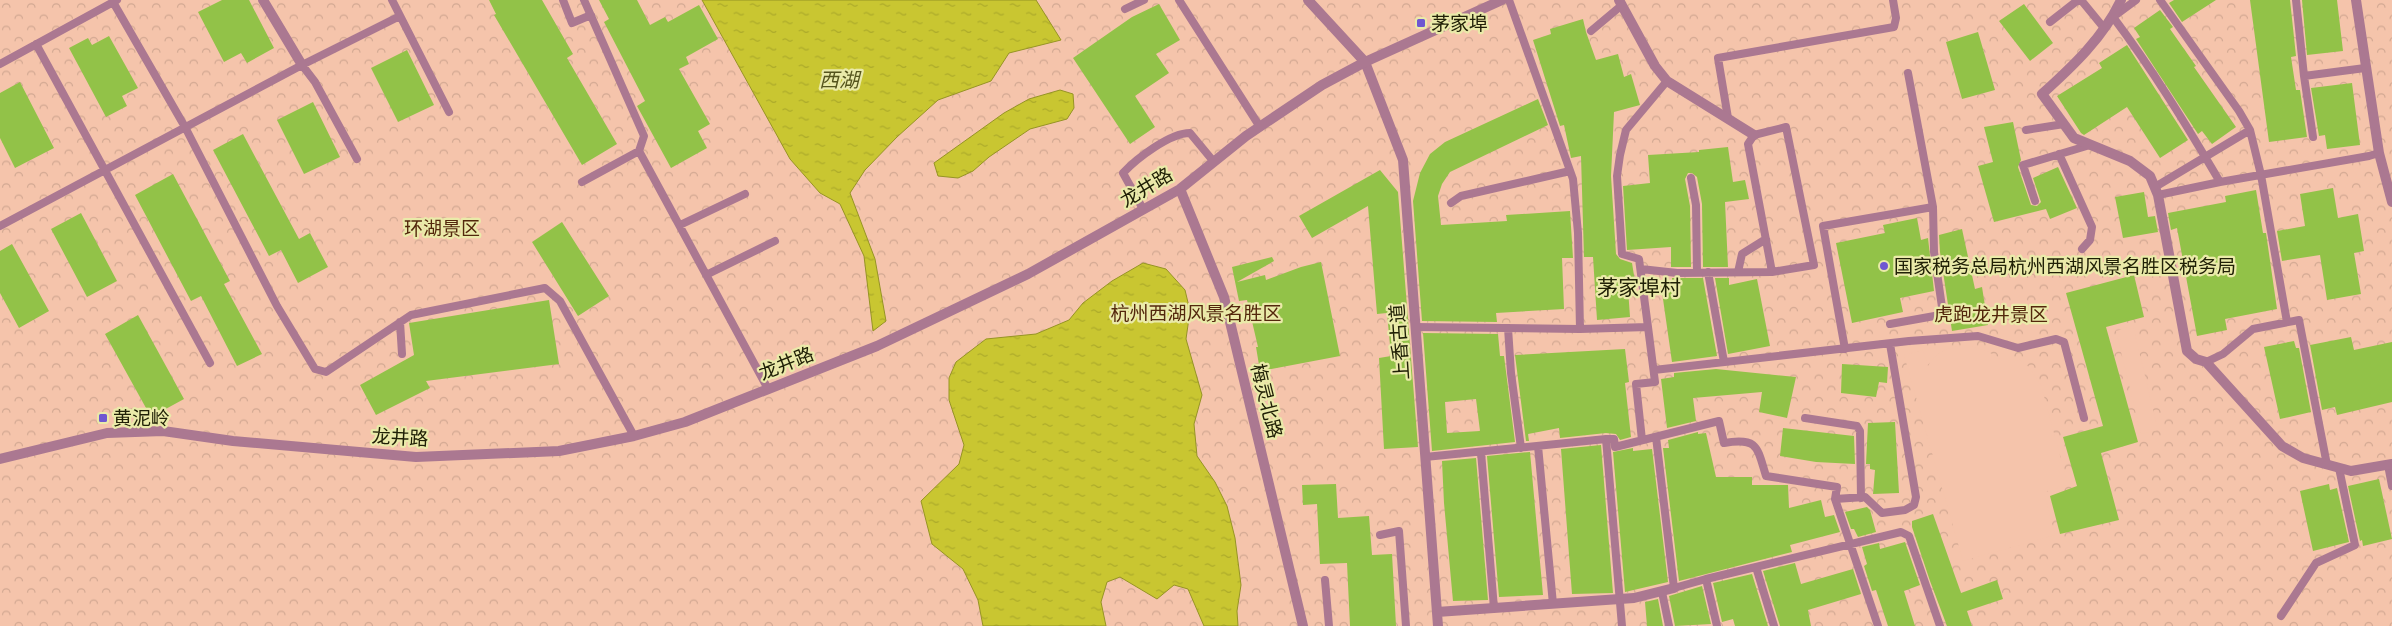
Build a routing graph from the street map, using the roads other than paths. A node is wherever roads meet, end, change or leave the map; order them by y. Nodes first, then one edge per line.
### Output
1 (263, 0) edge
2 (392, 0) edge
3 (563, 0) edge
4 (584, 0) edge
5 (1144, 0) edge
6 (1179, 0) edge
7 (1308, 0) edge
8 (1502, 0) edge
9 (1509, 0) edge
10 (1893, 0) edge
11 (2079, 0) edge
12 (2120, 0) edge
13 (2136, 0) edge
14 (2160, 0) edge
15 (2296, 0) edge
16 (2356, 0) edge
17 (115, 1) edge
18 (1621, 3) edge
19 (1125, 9) dead end
20 (590, 15) junction
21 (400, 16) junction
22 (2113, 17) junction
23 (2050, 22) dead end
24 (2104, 28) junction
25 (1591, 31) dead end
26 (36, 44) junction
27 (1365, 62) junction
28 (0, 64) edge
29 (302, 65) junction
30 (2365, 68) junction
31 (1908, 73) dead end
32 (2304, 76) junction
33 (1667, 81) junction
34 (449, 112) dead end
35 (1728, 118) junction
36 (2064, 124) junction
37 (185, 127) junction
38 (1260, 127) junction
39 (2026, 130) dead end
40 (2250, 130) junction
41 (1754, 135) junction
42 (2313, 136) dead end
43 (2090, 145) junction
44 (639, 151) junction
45 (2379, 153) junction
46 (2059, 154) junction
47 (2206, 158) junction
48 (357, 159) dead end
49 (1214, 162) junction
50 (106, 170) junction
51 (1570, 171) junction
52 (2260, 176) junction
53 (1691, 178) dead end
54 (582, 182) dead end
55 (2220, 182) junction
56 (1180, 189) junction
57 (2157, 191) junction
58 (745, 194) dead end
59 (2034, 201) dead end
60 (1451, 202) dead end
61 (2392, 202) edge
62 (1933, 208) junction
63 (1143, 209) junction
64 (680, 225) junction
65 (0, 226) edge
66 (1766, 239) junction
67 (775, 241) dead end
68 (2082, 249) dead end
69 (1641, 269) junction
70 (1696, 272) junction
71 (1708, 272) junction
72 (1738, 272) junction
73 (1772, 272) junction
74 (706, 275) junction
75 (400, 322) junction
76 (2286, 322) junction
77 (1890, 324) dead end
78 (1415, 326) junction
79 (1648, 327) junction
80 (1508, 328) junction
81 (1580, 329) junction
82 (1890, 344) junction
83 (1845, 349) junction
84 (402, 354) dead end
85 (1724, 362) junction
86 (2206, 362) junction
87 (210, 363) dead end
88 (1654, 370) junction
89 (768, 389) junction
90 (1805, 418) dead end
91 (2084, 418) dead end
92 (634, 436) junction
93 (1656, 436) junction
94 (1606, 439) junction
95 (1642, 440) junction
96 (1538, 446) junction
97 (1520, 448) junction
98 (1481, 452) junction
99 (1425, 457) junction
100 (0, 459) edge
101 (2390, 464) edge
102 (2327, 465) junction
103 (2339, 468) junction
104 (2392, 482) edge
105 (1860, 498) junction
106 (1836, 499) junction
107 (1380, 535) dead end
108 (1851, 545) junction
109 (1756, 567) junction
110 (1706, 578) junction
111 (1325, 580) dead end
112 (1674, 588) junction
113 (1662, 592) junction
114 (1620, 599) junction
115 (1553, 604) junction
116 (1494, 608) junction
117 (1437, 612) junction
118 (2282, 616) dead end
119 (1303, 626) edge
120 (1329, 626) edge
121 (1406, 626) edge
122 (1438, 626) edge
123 (1622, 626) edge
124 (1669, 626) edge
125 (1717, 626) edge
126 (1774, 626) edge
127 (1878, 626) edge
128 (1940, 626) edge

1 - 29 street
2 - 21 lane
3 - 20 lane
4 - 20 lane
5 - 19 lane
6 - 38 lane
7 - 27 street
8 - 27 street, 龙井路
9 - 51 lane
10 - 35 lane
11 - 23 lane
11 - 24 lane
12 - 22 street
13 - 22 lane
14 - 40 lane
15 - 32 lane
16 - 30 street
17 - 26 lane
17 - 37 lane
18 - 25 lane
18 - 33 street
20 - 44 lane
21 - 29 lane
21 - 34 lane
22 - 24 street
22 - 47 lane
24 - 36 street
26 - 28 lane
26 - 50 lane
27 - 38 street, 龙井路
27 - 78 street, 上香古道
29 - 37 lane
29 - 48 lane
30 - 32 lane
30 - 45 street
31 - 62 lane
32 - 42 lane
33 - 35 street
33 - 69 lane
35 - 41 street
36 - 39 lane
36 - 43 street
37 - 50 lane
37 - 75 lane
38 - 49 street, 龙井路
40 - 47 lane
40 - 52 lane
41 - 66 lane
41 - 73 lane
43 - 46 lane
43 - 57 street
44 - 54 lane
44 - 64 lane
45 - 52 lane
45 - 61 street
46 - 59 lane
46 - 68 lane
47 - 55 lane
47 - 57 lane
49 - 56 street, 龙井路
49 - 63 lane
50 - 65 lane
50 - 87 lane
51 - 60 lane
51 - 81 lane
52 - 55 lane
52 - 76 lane
53 - 70 lane
55 - 57 lane
56 - 63 street, 龙井路
56 - 119 street, 梅灵北路
57 - 86 street
58 - 64 lane
62 - 77 lane
62 - 83 lane
63 - 89 street, 龙井路
64 - 74 lane
66 - 72 lane
66 - 73 lane
67 - 74 lane
69 - 70 lane
69 - 79 lane
70 - 71 lane
71 - 72 lane
71 - 85 lane
72 - 73 lane
74 - 89 lane
75 - 84 lane
75 - 92 lane
76 - 86 lane
76 - 102 lane
78 - 80 lane
78 - 99 street, 上香古道
79 - 81 lane
79 - 88 lane
80 - 81 lane
80 - 97 lane
82 - 83 lane
82 - 91 lane
82 - 105 lane
83 - 85 lane
85 - 88 lane
86 - 102 street
88 - 95 lane
89 - 92 street, 龙井路
90 - 105 lane
92 - 100 street, 龙井路
93 - 95 lane
93 - 106 lane
93 - 112 lane
94 - 95 lane
94 - 96 lane
94 - 114 lane
96 - 97 lane
96 - 115 lane
97 - 98 lane
98 - 99 lane
98 - 116 lane
99 - 117 street, 上香古道
101 - 103 street
101 - 104 lane
102 - 103 street
103 - 118 lane
105 - 106 lane
106 - 108 lane
107 - 121 lane
108 - 109 lane
108 - 127 lane
108 - 128 lane
109 - 110 lane
109 - 126 lane
110 - 112 lane
110 - 125 lane
111 - 120 lane
112 - 113 street
113 - 114 street
113 - 124 lane
114 - 115 street
114 - 123 lane
115 - 116 street
116 - 117 street
117 - 122 street, 上香古道

